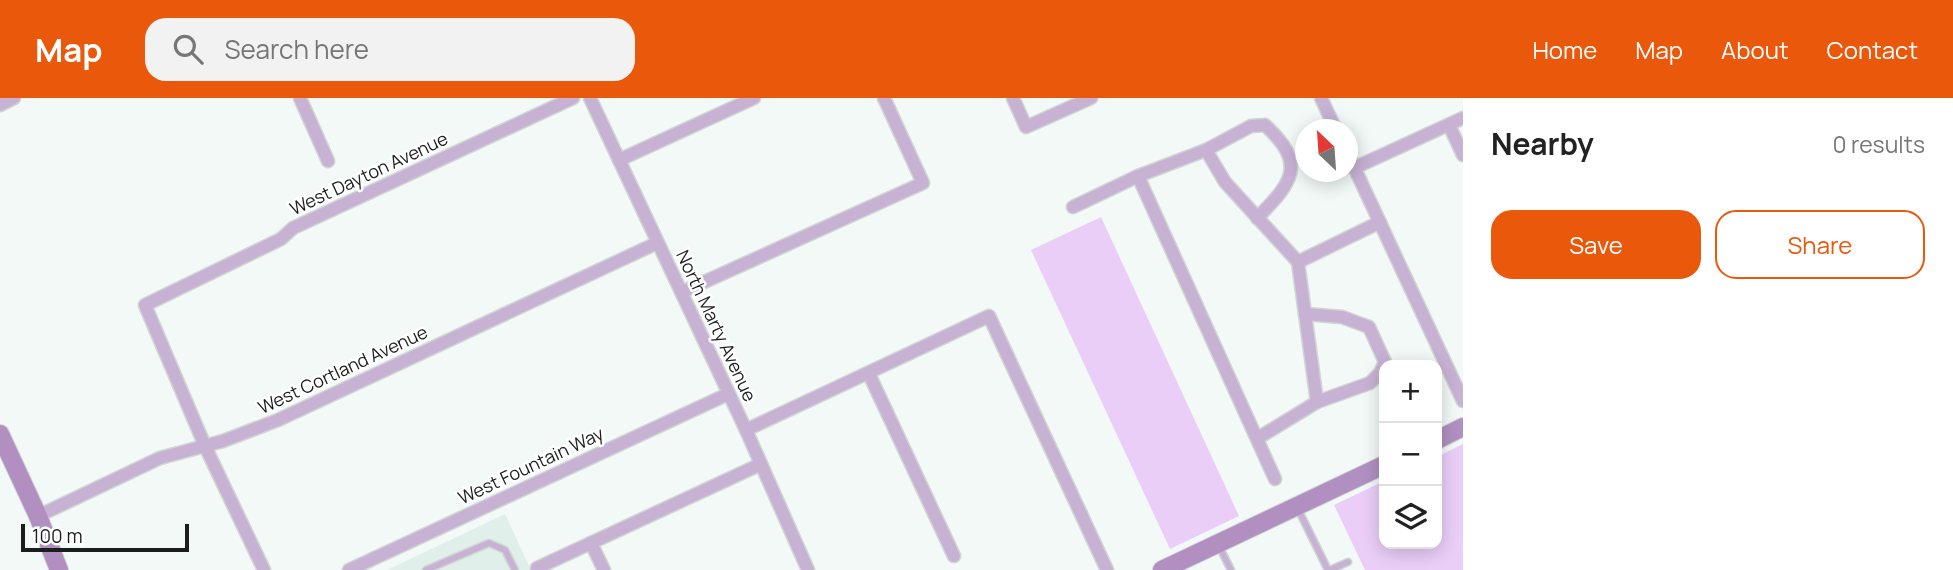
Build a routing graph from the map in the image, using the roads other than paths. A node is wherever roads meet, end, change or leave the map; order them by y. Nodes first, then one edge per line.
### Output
1 (14, 98) edge
2 (300, 98) edge
3 (573, 98) edge
4 (590, 98) edge
5 (754, 98) edge
6 (884, 98) edge
7 (1013, 98) edge
8 (1090, 98) edge
9 (1321, 98) edge
10 (0, 105) edge
11 (1463, 118) edge
12 (1331, 119) edge
13 (1448, 125) junction
14 (1206, 150) junction
15 (1463, 155) edge
16 (619, 160) junction
17 (328, 161) dead end
18 (1358, 166) edge
19 (1138, 176) junction
20 (1358, 176) edge
21 (1073, 207) dead end
22 (1258, 218) junction
23 (1380, 222) junction
24 (657, 243) junction
25 (1298, 262) junction
26 (682, 292) junction
27 (1305, 314) junction
28 (869, 374) junction
29 (728, 394) junction
30 (1317, 401) junction
31 (1463, 401) edge
32 (1463, 427) edge
33 (746, 430) junction
34 (1258, 438) junction
35 (1442, 438) edge
36 (1, 440) edge
37 (205, 446) junction
38 (761, 464) junction
39 (1379, 467) edge
40 (1275, 479) dead end
41 (1297, 508) junction
42 (38, 516) junction
43 (591, 543) junction
44 (1219, 544) junction
45 (954, 556) dead end
46 (1348, 562) dead end
47 (55, 568) edge
48 (537, 568) dead end
49 (264, 570) edge
50 (349, 570) edge
51 (426, 570) edge
52 (515, 570) edge
53 (604, 570) edge
54 (808, 570) edge
55 (1107, 570) edge
56 (1162, 570) edge
57 (1231, 570) edge
58 (1329, 570) edge

1 - 10 street
2 - 17 street
3 - 37 street, West Dayton Avenue
4 - 16 street, North Marty Avenue
5 - 16 street
6 - 26 street
7 - 8 street
9 - 12 street
11 - 13 street
13 - 15 street
13 - 18 street
14 - 19 street
14 - 22 street
14 - 22 street
16 - 24 street, North Marty Avenue
19 - 21 street
19 - 34 street
20 - 23 street
22 - 25 street
23 - 25 street
23 - 31 street
24 - 26 street, North Marty Avenue
24 - 37 street, West Cortland Avenue
25 - 27 street
26 - 29 street, North Marty Avenue
27 - 30 street
27 - 30 street
28 - 33 street
28 - 45 street
28 - 55 street
29 - 33 street, North Marty Avenue
29 - 50 street, West Fountain Way
30 - 34 street
32 - 35 street
33 - 38 street, North Marty Avenue
34 - 40 street
36 - 42 street
37 - 42 street, West Cortland Avenue
37 - 49 street
38 - 43 street
38 - 54 street, North Marty Avenue
39 - 41 street
41 - 44 street
41 - 58 lane
42 - 47 street
43 - 48 street
43 - 53 street
44 - 56 street
44 - 57 lane
46 - 58 lane
51 - 52 lane

